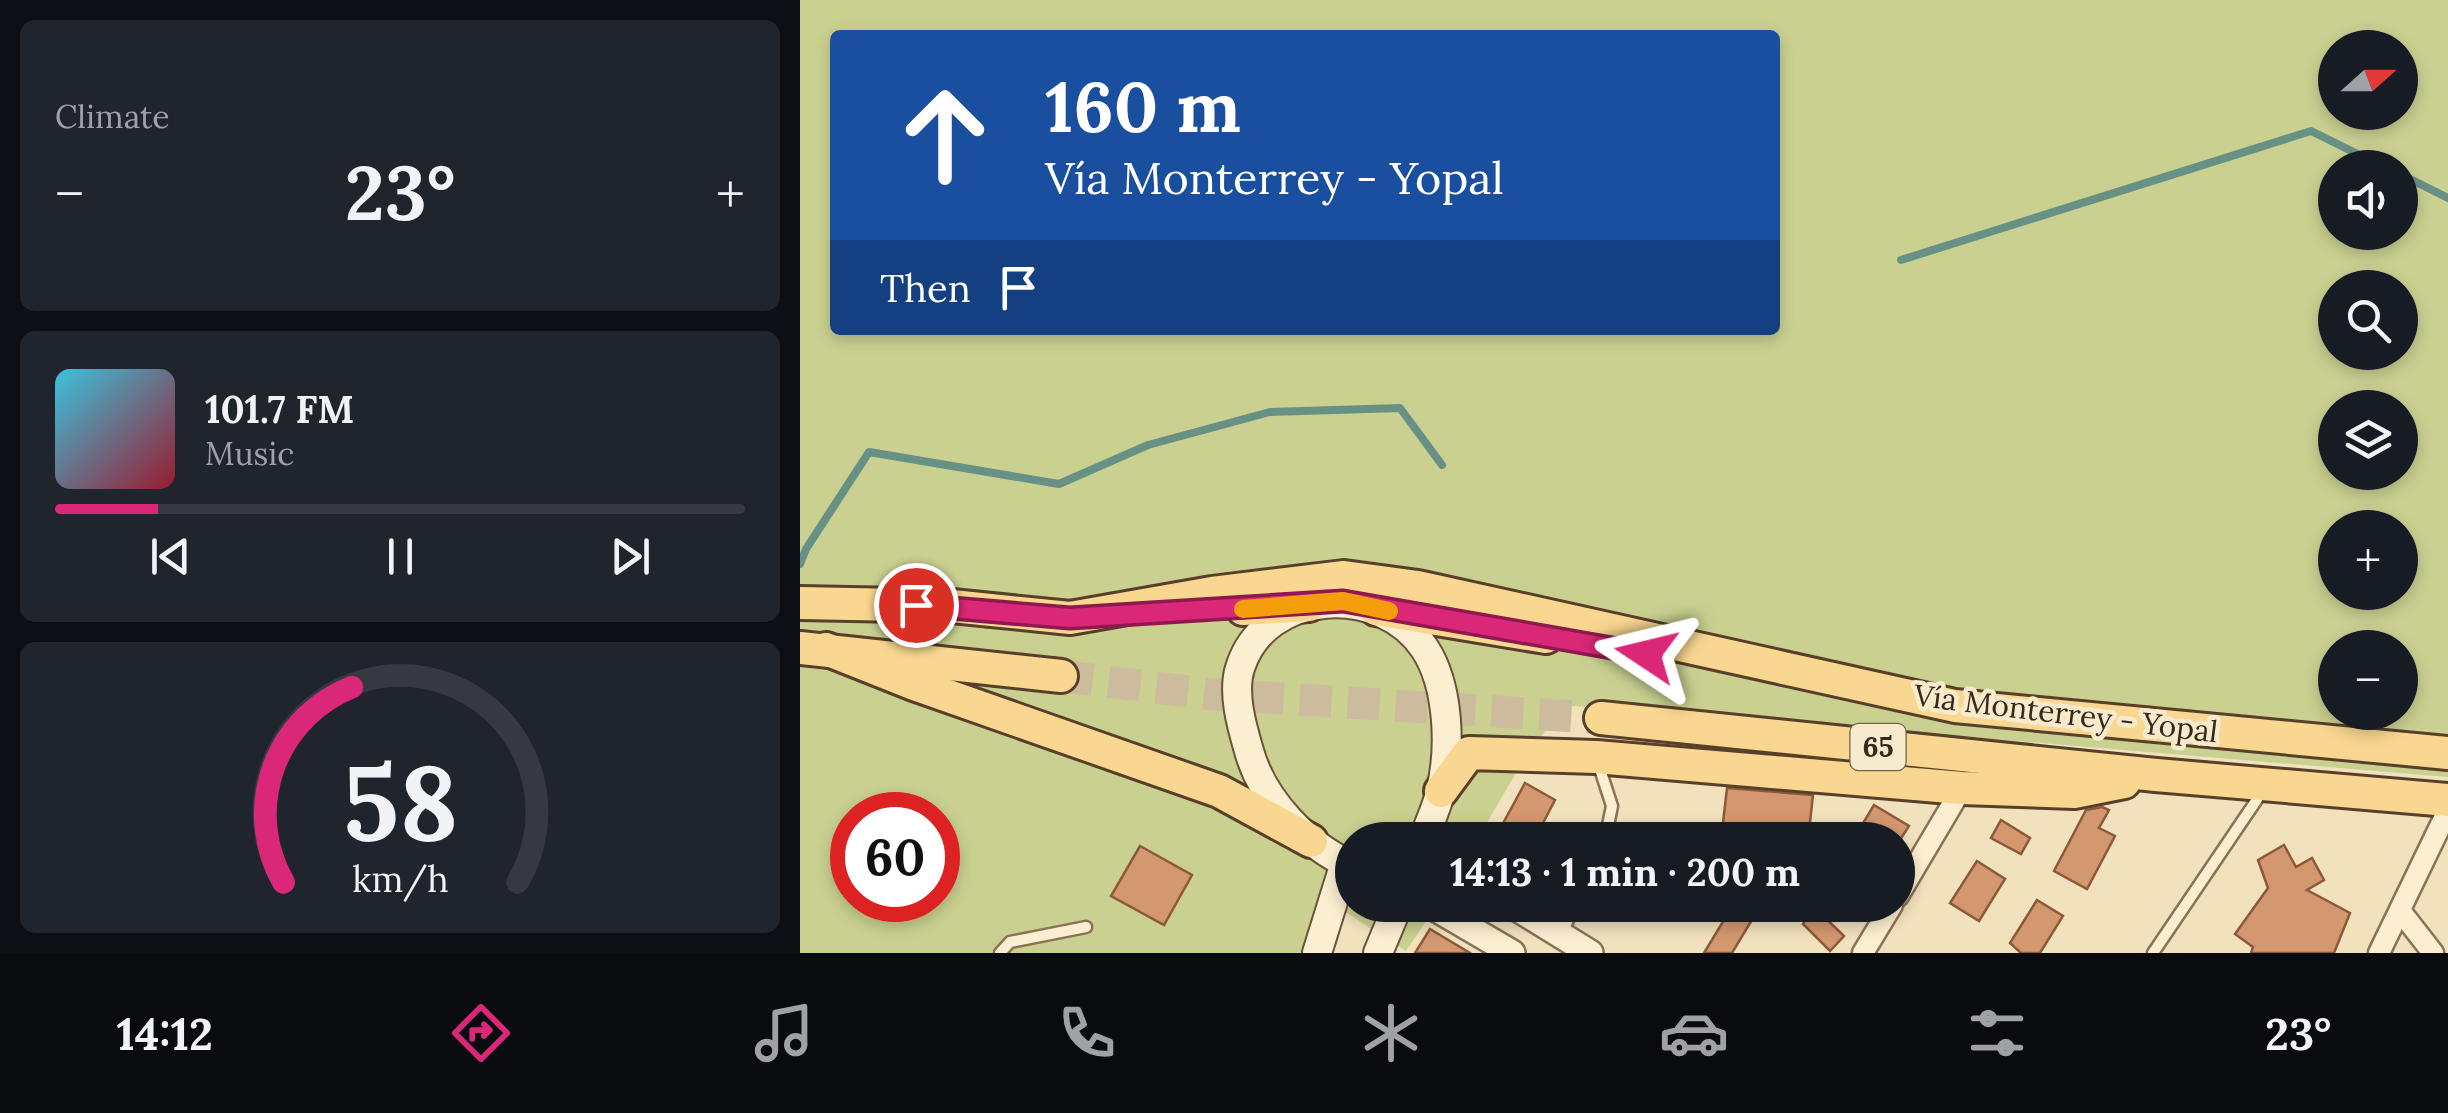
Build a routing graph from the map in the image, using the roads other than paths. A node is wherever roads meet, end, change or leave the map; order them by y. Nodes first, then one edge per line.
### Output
1 (805, 603) edge
2 (1309, 605) junction
3 (1376, 609) junction
4 (1070, 618) junction
5 (809, 648) edge
6 (1061, 676) tunnel mouth
7 (1955, 706) junction
8 (1601, 718) tunnel mouth
9 (2448, 753) edge
10 (1596, 757) junction
11 (2156, 775) junction
12 (2267, 784) junction
13 (1962, 788) junction
14 (1441, 791) junction
15 (2448, 800) edge
16 (2448, 810) edge
17 (1429, 822) edge
18 (1609, 822) edge
19 (1311, 841) junction
20 (1335, 856) edge
21 (1915, 867) edge
22 (1335, 903) edge
23 (2400, 912) junction
24 (1391, 922) edge
25 (1459, 922) edge
26 (1540, 922) edge
27 (1567, 922) edge
28 (1882, 922) edge
29 (1086, 927) dead end
30 (1561, 935) junction
31 (1000, 953) edge
32 (1317, 953) edge
33 (1378, 953) edge
34 (1512, 953) edge
35 (1590, 953) edge
36 (1863, 953) edge
37 (2154, 953) edge
38 (2378, 953) edge
39 (2433, 953) edge

1 - 4 main road, Vía Monterrey - Yopal / 65
2 - 3 main road
2 - 4 main road
2 - 19 main road
3 - 7 main road
3 - 14 main road
4 - 7 main road, Vía Monterrey - Yopal / 65
5 - 6 main road
5 - 19 main road
7 - 9 main road, Vía Monterrey - Yopal / 65
8 - 11 main road, Vía Monterrey - Yopal / 65
10 - 13 main road
10 - 14 main road
10 - 18 lane
11 - 12 main road, Vía Monterrey - Yopal / 65
11 - 13 main road
12 - 15 main road, Vía Monterrey - Yopal / 65
12 - 37 lane
13 - 21 street
14 - 17 main road
16 - 23 street
19 - 20 main road
22 - 32 main road
23 - 38 street
23 - 39 street
24 - 33 main road
25 - 34 street
26 - 30 street
27 - 30 lane
28 - 36 street
29 - 31 lane
30 - 35 street

